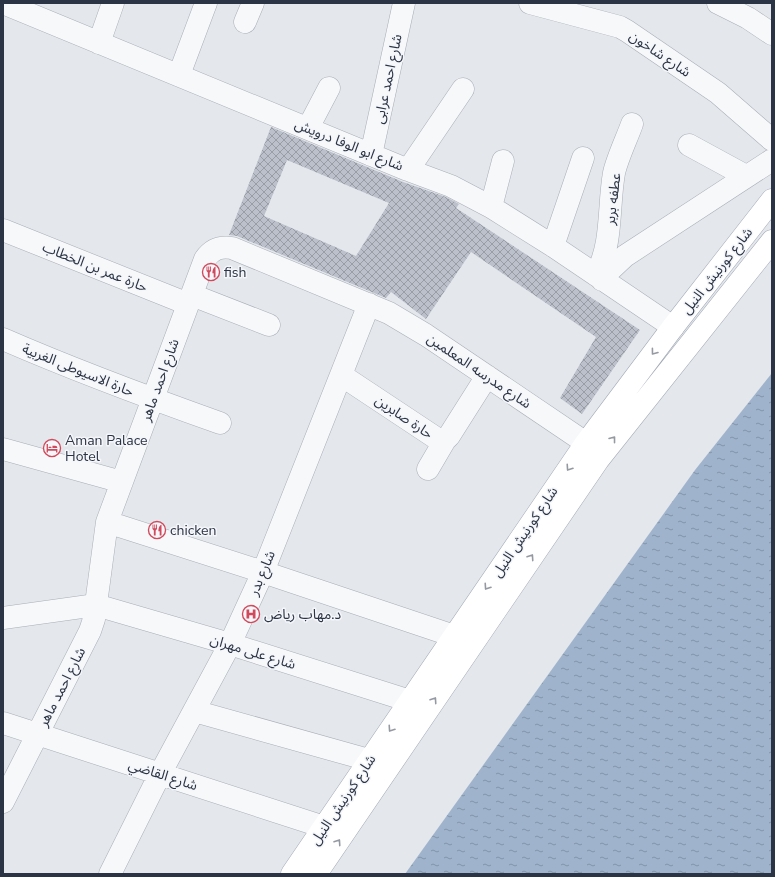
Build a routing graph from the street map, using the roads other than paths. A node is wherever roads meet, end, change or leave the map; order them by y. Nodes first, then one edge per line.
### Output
1 (113, 3) edge
2 (206, 3) edge
3 (404, 3) edge
4 (530, 3) edge
5 (718, 3) edge
6 (13, 5) edge
7 (772, 34) edge
8 (99, 42) junction
9 (179, 75) junction
10 (330, 88) dead end
11 (463, 89) dead end
12 (632, 124) dead end
13 (308, 128) junction
14 (772, 140) edge
15 (689, 146) dead end
16 (371, 155) junction
17 (583, 158) dead end
18 (772, 160) edge
19 (503, 161) dead end
20 (408, 170) junction
21 (746, 176) junction
22 (772, 200) edge
23 (491, 207) junction
24 (3, 230) edge
25 (772, 241) edge
26 (553, 246) junction
27 (599, 277) junction
28 (190, 299) junction
29 (369, 304) junction
30 (269, 325) dead end
31 (673, 327) junction
32 (5, 345) edge
33 (341, 375) junction
34 (487, 376) junction
35 (153, 399) junction
36 (220, 423) dead end
37 (445, 440) junction
38 (586, 443) junction
39 (3, 449) edge
40 (428, 468) dead end
41 (122, 482) junction
42 (107, 522) junction
43 (263, 572) junction
44 (96, 605) junction
45 (3, 618) edge
46 (454, 636) junction
47 (230, 644) junction
48 (410, 701) junction
49 (194, 711) junction
50 (3, 723) edge
51 (38, 734) junction
52 (369, 760) junction
53 (160, 774) junction
54 (4, 797) edge
55 (324, 828) junction
56 (110, 874) edge
57 (292, 874) edge
58 (316, 874) edge

1 - 8 street
2 - 9 street
3 - 16 street, شارع احمد عرابى
4 - 14 street, شارع شاخون
5 - 7 street
6 - 8 street, شارع ابو الوفا درويش
8 - 9 street, شارع ابو الوفا درويش
9 - 13 street, شارع ابو الوفا درويش
10 - 13 street
11 - 20 street
12 - 27 street, عطفه بربر
13 - 16 street, شارع ابو الوفا درويش
15 - 21 street
16 - 20 street, شارع ابو الوفا درويش
17 - 26 street
18 - 21 street
19 - 23 street
20 - 23 street, شارع ابو الوفا درويش
21 - 27 street
22 - 31 main road, شارع كورنيش النيل
23 - 26 street, شارع ابو الوفا درويش
24 - 28 street, حارة عمر بن الخطاب
58 -> 25 main road, شارع كورنيش النيل
26 - 27 street, شارع ابو الوفا درويش
27 - 31 street, شارع ابو الوفا درويش
28 - 29 street, شارع احمد ماهر
28 - 30 street, حارة عمر بن الخطاب
28 - 35 street, شارع احمد ماهر
29 - 33 street, شارع بدر
29 - 34 street, شارع مدرسه المعلمين
31 -> 38 main road, شارع كورنيش النيل
32 - 35 street, حارة الاسيوطى الغربية
33 - 37 street, حارة صابرين
33 - 43 street, شارع بدر
34 - 37 street, حارة صابرين
34 - 38 street, شارع مدرسه المعلمين
35 - 36 street, حارة الاسيوطى الغربية
35 - 41 street, شارع احمد ماهر
37 - 40 street
38 -> 46 main road, شارع كورنيش النيل
39 - 41 street
41 - 42 street, شارع احمد ماهر
42 - 43 street
42 - 44 street, شارع احمد ماهر
43 - 46 street
43 - 47 street, شارع بدر
44 - 45 street
44 - 47 street, شارع على مهران
44 - 51 street, شارع احمد ماهر
46 - 48 main road, شارع كورنيش النيل
47 - 48 street, شارع على مهران
47 - 49 street, شارع بدر
48 -> 52 main road, شارع كورنيش النيل
49 - 52 street
49 - 53 street, شارع بدر
50 - 51 street, شارع القاضي
51 - 53 street, شارع القاضي
51 - 54 street, شارع احمد ماهر
52 - 55 main road, شارع كورنيش النيل
53 - 55 street, شارع القاضي
53 - 56 street, شارع بدر
55 - 57 main road, شارع كورنيش النيل

